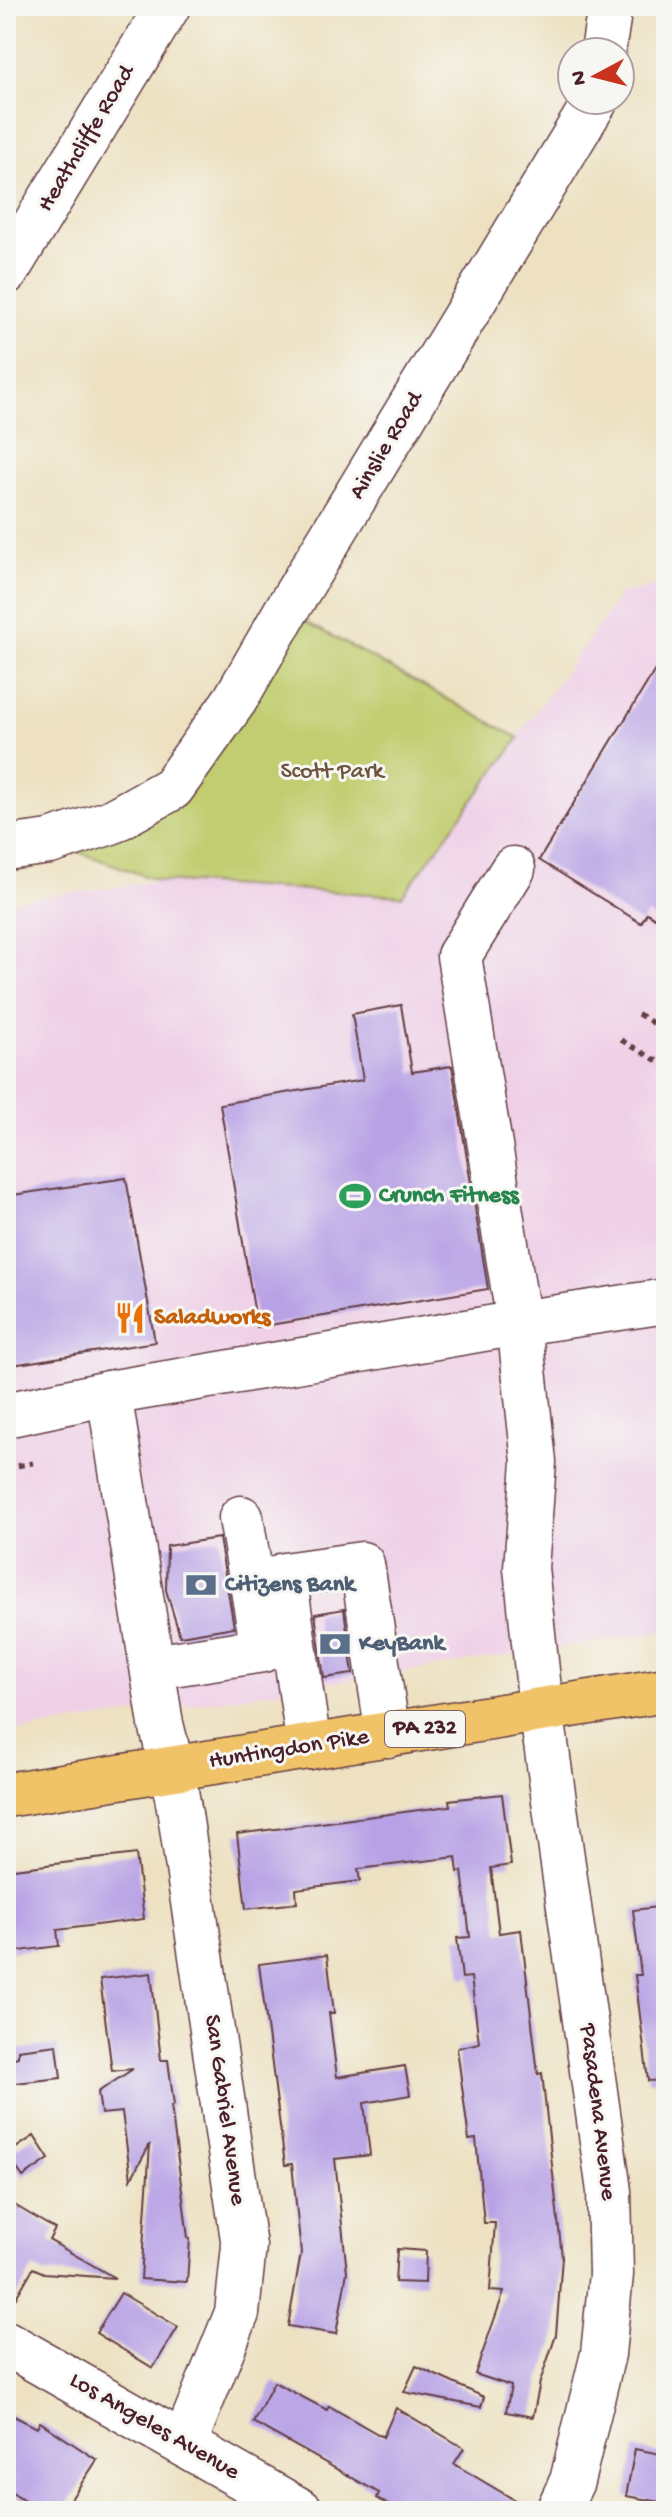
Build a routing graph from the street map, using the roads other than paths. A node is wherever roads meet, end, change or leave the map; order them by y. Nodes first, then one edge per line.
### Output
1 (168, 6) edge
2 (605, 6) edge
3 (605, 36) edge
4 (586, 116) edge
5 (6, 272) edge
6 (6, 848) edge
7 (513, 869) dead end
8 (666, 1301) edge
9 (519, 1323) junction
10 (109, 1393) junction
11 (6, 1415) edge
12 (241, 1518) dead end
13 (153, 1667) junction
14 (666, 1690) edge
15 (541, 1708) junction
16 (388, 1735) junction
17 (309, 1747) junction
18 (172, 1768) junction
19 (6, 1795) edge
20 (6, 2343) edge
21 (184, 2444) junction
22 (301, 2511) edge
23 (558, 2511) edge

1 - 5 street, Heathcliffe Road
2 - 3 street
4 - 6 street, Ainslie Road
7 - 9 street, Pasadena Avenue
8 - 9 street
9 - 10 street
9 - 15 street, Pasadena Avenue
10 - 11 street
10 - 13 street, San Gabriel Avenue
12 - 13 street
13 - 18 street, San Gabriel Avenue
14 - 15 main road, Huntingdon Pike / PA 232
15 - 16 main road, Huntingdon Pike / PA 232
15 - 23 street, Pasadena Avenue
16 - 17 main road, Huntingdon Pike / PA 232
16 - 17 street
17 - 18 main road, Huntingdon Pike / PA 232
18 - 19 main road, Huntingdon Pike / PA 232
18 - 21 street, San Gabriel Avenue
20 - 21 street, Los Angeles Avenue
21 - 22 street, Los Angeles Avenue

